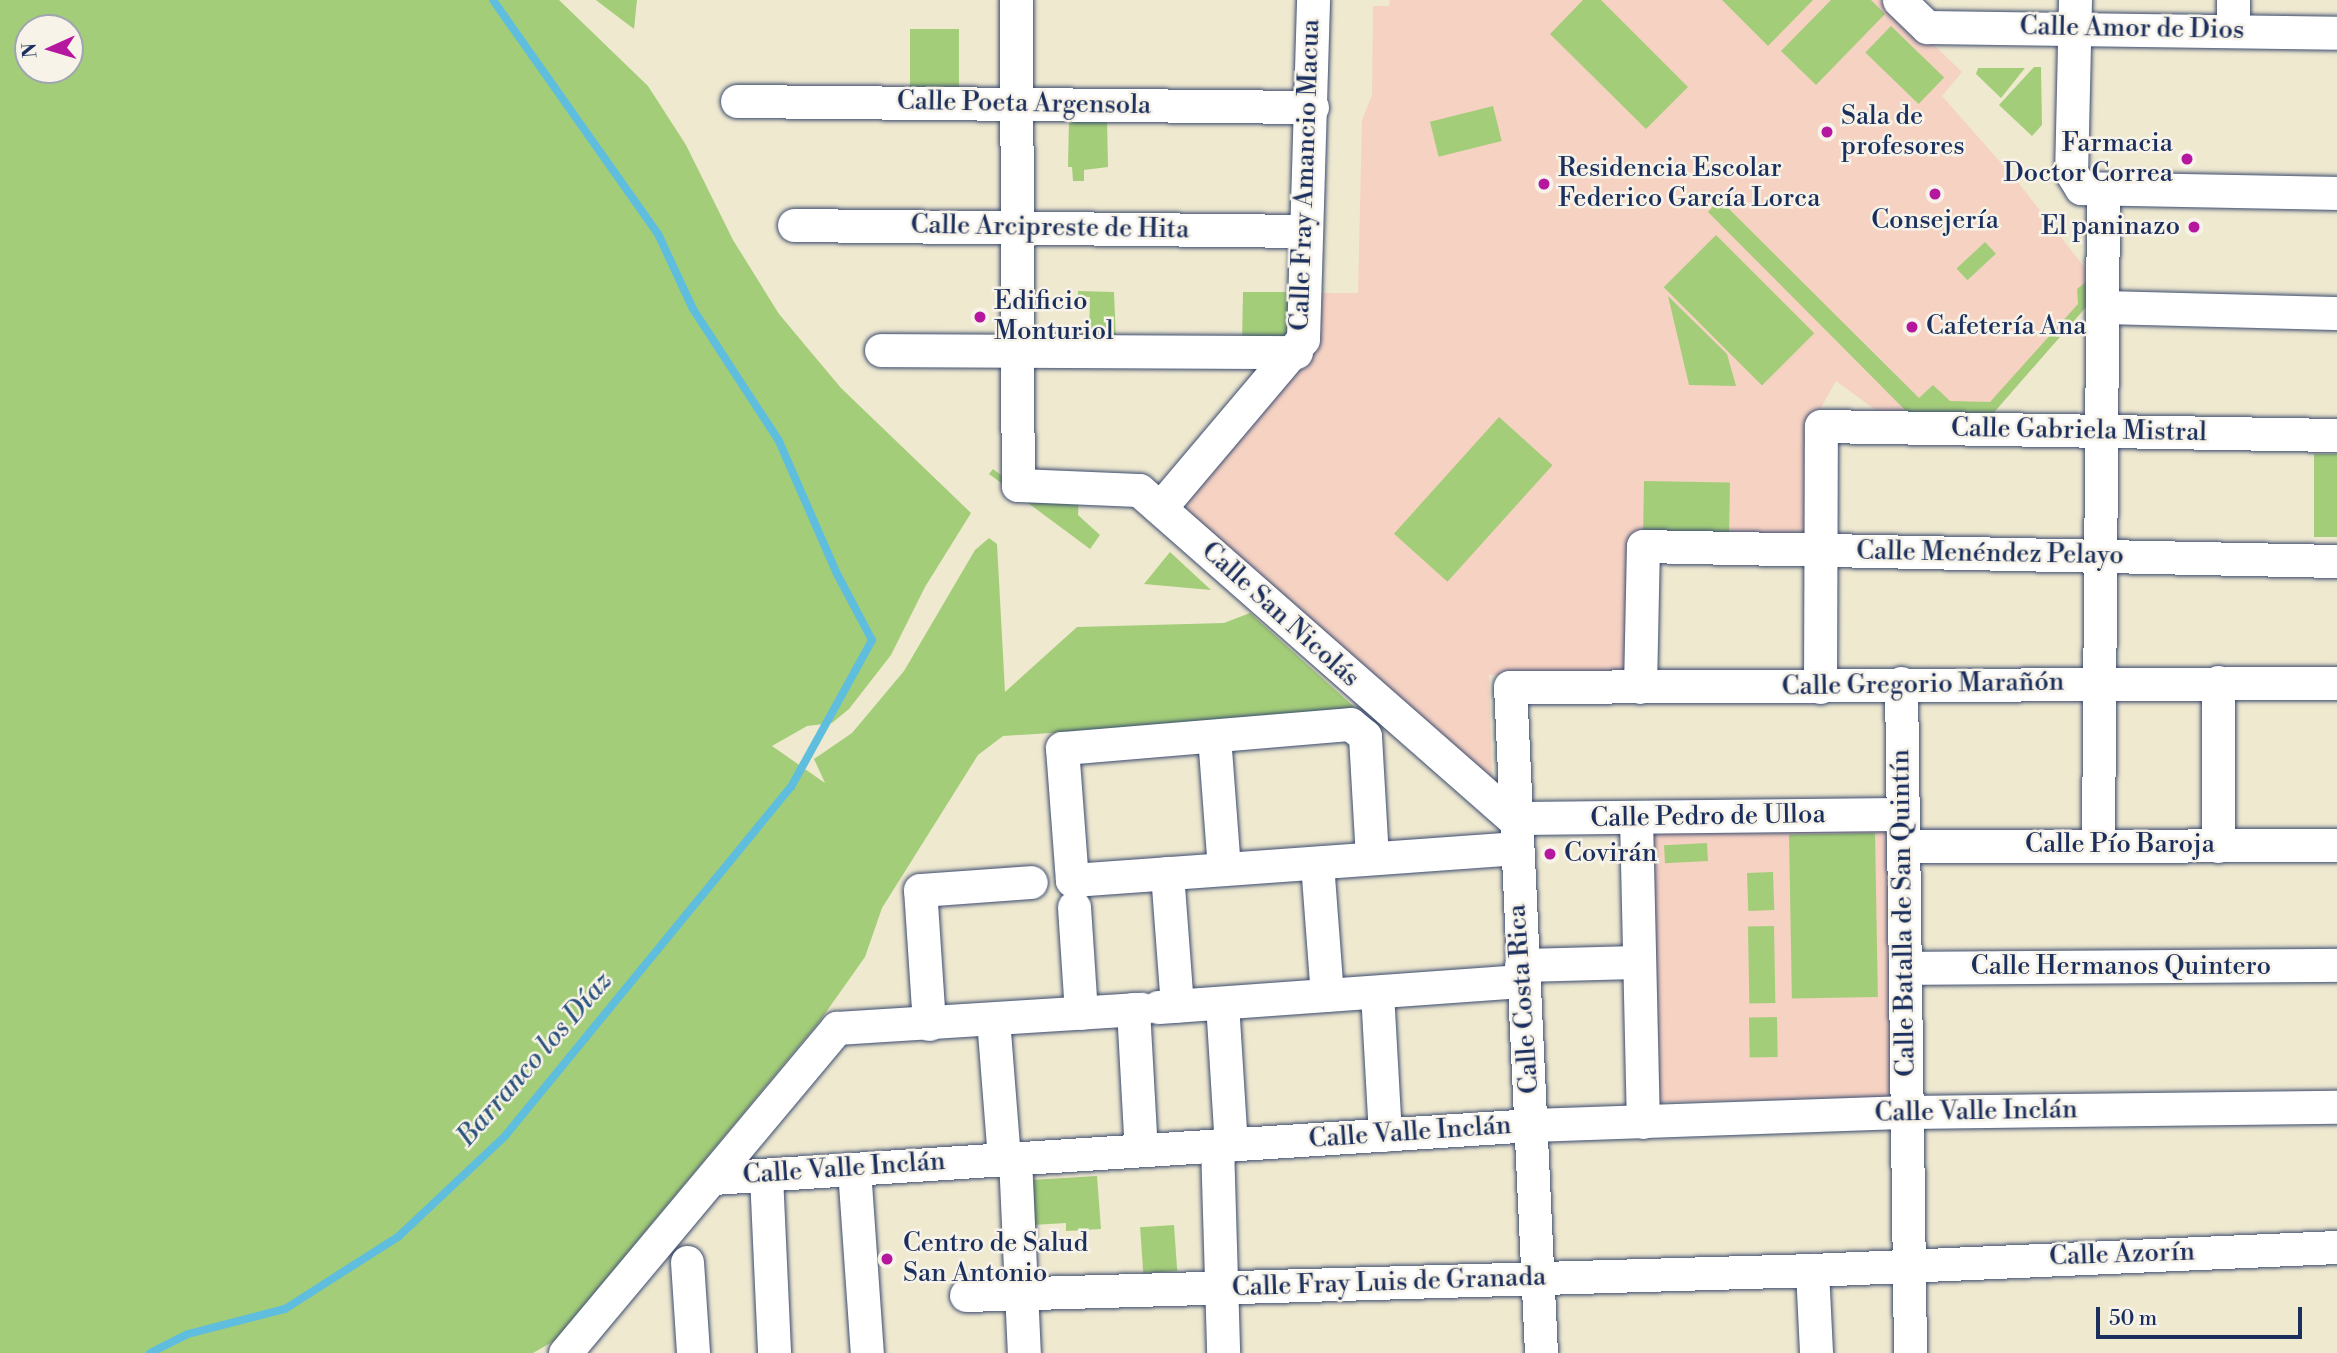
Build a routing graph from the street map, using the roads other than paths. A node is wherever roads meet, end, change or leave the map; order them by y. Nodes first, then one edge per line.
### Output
1 (1016, 0) edge
2 (1313, 0) edge
3 (1899, 0) edge
4 (2074, 14) edge
5 (2233, 15) edge
6 (2337, 33) edge
7 (737, 102) dead end
8 (1015, 104) junction
9 (1312, 107) junction
10 (2103, 189) junction
11 (2337, 192) edge
12 (794, 225) dead end
13 (1015, 228) junction
14 (1306, 231) junction
15 (2102, 307) junction
16 (2337, 313) edge
17 (881, 350) dead end
18 (1015, 351) junction
19 (1296, 352) junction
20 (2101, 432) junction
21 (2337, 435) edge
22 (1160, 508) junction
23 (1820, 551) junction
24 (2100, 556) junction
25 (2337, 561) edge
26 (2101, 682) junction
27 (2218, 682) junction
28 (2337, 682) edge
29 (1901, 683) junction
30 (1510, 687) joint
31 (1640, 687) junction
32 (1820, 687) junction
33 (1214, 736) junction
34 (1636, 818) junction
35 (1903, 830) junction
36 (1514, 833) junction
37 (2098, 845) junction
38 (2218, 845) junction
39 (2337, 845) edge
40 (1372, 858) junction
41 (1317, 863) junction
42 (1224, 869) junction
43 (1167, 873) junction
44 (1031, 882) dead end
45 (1073, 893) junction
46 (1639, 962) junction
47 (2337, 965) edge
48 (1905, 968) junction
49 (1521, 973) junction
50 (1377, 992) junction
51 (1327, 995) junction
52 (1222, 1003) junction
53 (1152, 1008) junction
54 (1082, 1013) junction
55 (993, 1019) junction
56 (929, 1024) junction
57 (2337, 1107) edge
58 (1908, 1112) junction
59 (1643, 1122) junction
60 (1532, 1125) junction
61 (1385, 1135) junction
62 (1224, 1145) junction
63 (1142, 1150) junction
64 (1009, 1158) junction
65 (854, 1169) junction
66 (766, 1175) junction
67 (713, 1178) junction
68 (2337, 1247) edge
69 (687, 1262) dead end
70 (1906, 1263) junction
71 (1812, 1270) junction
72 (1538, 1277) junction
73 (1221, 1290) junction
74 (1021, 1294) junction
75 (965, 1295) dead end
76 (565, 1353) edge
77 (693, 1353) edge
78 (774, 1353) edge
79 (867, 1353) edge
80 (1024, 1353) edge
81 (1223, 1353) edge
82 (1541, 1353) edge
83 (1816, 1353) edge
84 (1910, 1353) edge

1 - 8 street
2 - 9 street, Calle Fray Amancio Macua
3 - 4 street, Calle Amor de Dios
4 - 5 street, Calle Amor de Dios
4 - 10 street
5 - 6 street, Calle Amor de Dios
7 - 8 street, Calle Poeta Argensola
8 - 9 street, Calle Poeta Argensola
8 - 13 street
9 - 14 street, Calle Fray Amancio Macua
10 - 11 street
10 - 15 street
12 - 13 street, Calle Arcipreste de Hita
13 - 14 street, Calle Arcipreste de Hita
13 - 18 street
14 - 19 street, Calle Fray Amancio Macua
15 - 16 street
15 - 20 street
17 - 18 street
18 - 19 street
18 - 22 street, Calle San Nicolás
19 - 22 street, Calle Fray Amancio Macua
20 - 21 street, Calle Gabriela Mistral
20 - 23 street, Calle Gabriela Mistral
20 - 24 street
22 - 36 street, Calle San Nicolás
23 - 24 street, Calle Menéndez Pelayo
23 - 31 street, Calle Menéndez Pelayo
23 - 32 street
24 - 25 street, Calle Menéndez Pelayo
24 - 26 street
26 - 27 street, Calle Gregorio Marañón
26 - 29 street, Calle Gregorio Marañón
26 - 37 street
27 - 28 street, Calle Gregorio Marañón
27 - 38 street
29 - 32 street, Calle Gregorio Marañón
29 - 35 street, Calle Batalla de San Quintín
30 - 31 street, Calle Gregorio Marañón
30 - 36 street, Calle Costa Rica
31 - 32 street, Calle Gregorio Marañón
33 - 40 street
33 - 42 street
33 - 45 street
34 - 35 street, Calle Pedro de Ulloa
34 - 36 street, Calle Pedro de Ulloa
34 - 46 street
35 - 37 street, Calle Pío Baroja
35 - 48 street, Calle Batalla de San Quintín
36 - 40 street, Calle Pedro de Ulloa
36 - 49 street, Calle Costa Rica
37 - 38 street, Calle Pío Baroja
38 - 39 street, Calle Pío Baroja
40 - 41 street, Calle Pedro de Ulloa
41 - 42 street, Calle Pedro de Ulloa
41 - 51 street
42 - 43 street, Calle Pedro de Ulloa
43 - 45 street, Calle Pedro de Ulloa
43 - 53 street
44 - 56 street
45 - 54 street
46 - 49 street
46 - 59 street
47 - 48 street, Calle Hermanos Quintero
48 - 58 street, Calle Batalla de San Quintín
49 - 50 street
49 - 60 street, Calle Costa Rica
50 - 51 street
50 - 61 street
51 - 52 street
52 - 53 street
52 - 62 street
53 - 54 street
53 - 63 street
54 - 55 street
55 - 56 street
55 - 64 street
56 - 67 street
57 - 58 street, Calle Valle Inclán
58 - 59 street, Calle Valle Inclán
58 - 70 street, Calle Batalla de San Quintín
59 - 60 street, Calle Valle Inclán
60 - 61 street, Calle Valle Inclán
60 - 72 street, Calle Costa Rica
61 - 62 street, Calle Valle Inclán
62 - 63 street, Calle Valle Inclán
62 - 73 street
63 - 64 street, Calle Valle Inclán
64 - 65 street, Calle Valle Inclán
64 - 74 street
65 - 66 street, Calle Valle Inclán
65 - 79 street
66 - 67 street, Calle Valle Inclán
66 - 78 street
67 - 76 street, Calle Valle Inclán
68 - 70 street, Calle Azorín
69 - 77 street
70 - 71 street, Calle Fray Luis de Granada
70 - 84 street, Calle Batalla de San Quintín
71 - 72 street, Calle Fray Luis de Granada
71 - 83 street
72 - 73 street, Calle Fray Luis de Granada
72 - 82 street, Calle Costa Rica
73 - 74 street, Calle Fray Luis de Granada
73 - 81 street
74 - 75 street, Calle Fray Luis de Granada
74 - 80 street

